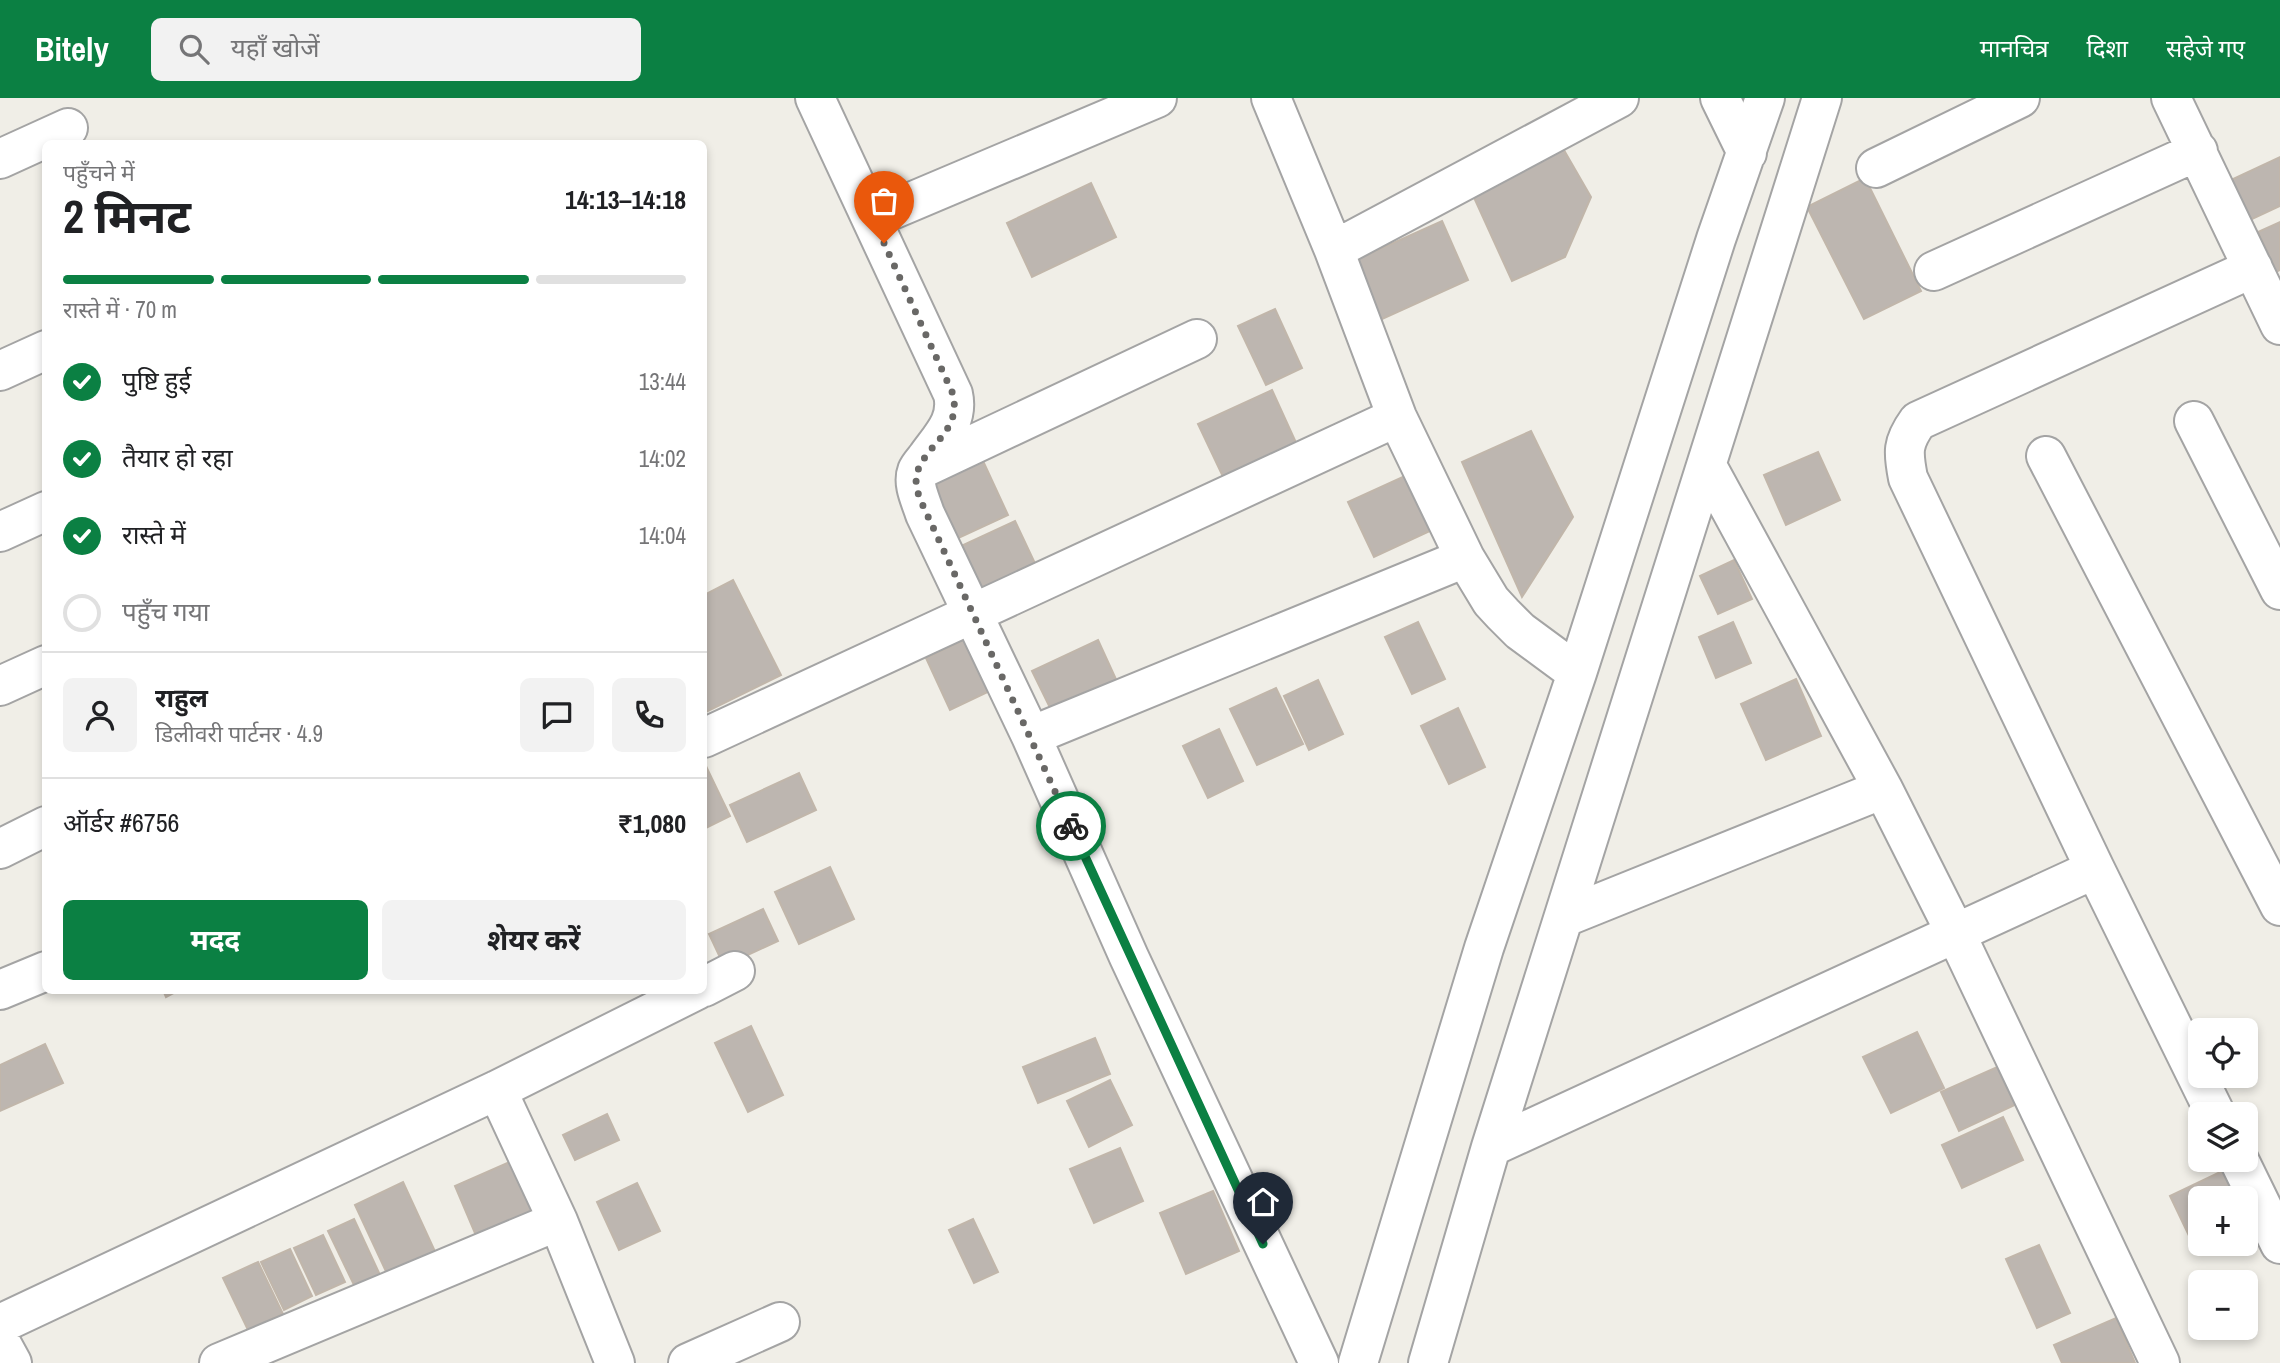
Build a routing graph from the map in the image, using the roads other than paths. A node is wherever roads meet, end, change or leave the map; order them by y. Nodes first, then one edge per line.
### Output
1 (1157, 98) edge
2 (1272, 98) edge
3 (1619, 98) edge
4 (1720, 98) edge
5 (1765, 98) edge
6 (1822, 98) edge
7 (2020, 98) edge
8 (2171, 98) edge
9 (827, 101) edge
10 (65, 123) edge
11 (2198, 151) junction
12 (1747, 153) junction
13 (0, 159) edge
14 (1876, 168) dead end
15 (873, 218) junction
16 (1334, 250) junction
17 (2253, 268) junction
18 (1934, 271) dead end
19 (2280, 325) edge
20 (1197, 340) dead end
21 (42, 352) edge
22 (0, 371) edge
23 (1397, 417) junction
24 (2194, 421) dead end
25 (2046, 456) dead end
26 (1707, 466) junction
27 (917, 471) junction
28 (42, 513) edge
29 (0, 532) edge
30 (1465, 558) junction
31 (2280, 590) edge
32 (974, 613) junction
33 (42, 667) edge
34 (1577, 673) junction
35 (0, 686) edge
36 (1031, 736) junction
37 (707, 737) edge
38 (1883, 789) junction
39 (42, 828) edge
40 (0, 849) edge
41 (2095, 869) junction
42 (2280, 906) edge
43 (1565, 917) junction
44 (1956, 934) junction
45 (42, 973) edge
46 (0, 990) edge
47 (689, 994) edge
48 (497, 1090) junction
49 (2210, 1102) edge
50 (1491, 1147) junction
51 (2245, 1172) edge
52 (558, 1221) junction
53 (2280, 1244) edge
54 (780, 1322) dead end
55 (0, 1324) edge
56 (0, 1341) edge
57 (12, 1363) edge
58 (219, 1363) edge
59 (615, 1363) edge
60 (688, 1363) edge
61 (1319, 1363) edge
62 (1357, 1363) edge
63 (1428, 1363) edge
64 (2160, 1363) edge

1 - 15 street
2 - 16 street
3 - 16 street
4 - 12 street
5 - 12 street
6 - 26 street
7 - 14 street
8 - 11 street
9 - 15 street
10 - 13 street
11 - 17 street
11 - 18 street
12 - 34 street
15 - 27 street
16 - 23 street
17 - 19 street
17 - 41 street
20 - 27 street
21 - 22 street
23 - 30 street
23 - 32 street
24 - 31 street
25 - 42 street
26 - 38 street
26 - 43 street
27 - 32 street
28 - 29 street
30 - 34 street
30 - 36 street
32 - 36 street
32 - 37 street
33 - 35 street
34 - 62 street
36 - 61 street
38 - 43 street
38 - 44 street
39 - 40 street
41 - 44 street
41 - 49 street
43 - 50 street
44 - 50 street
44 - 64 street
45 - 46 street
47 - 48 street
48 - 52 street
48 - 55 street
50 - 63 street
51 - 53 street
52 - 58 street
52 - 59 street
54 - 60 street
56 - 57 street

